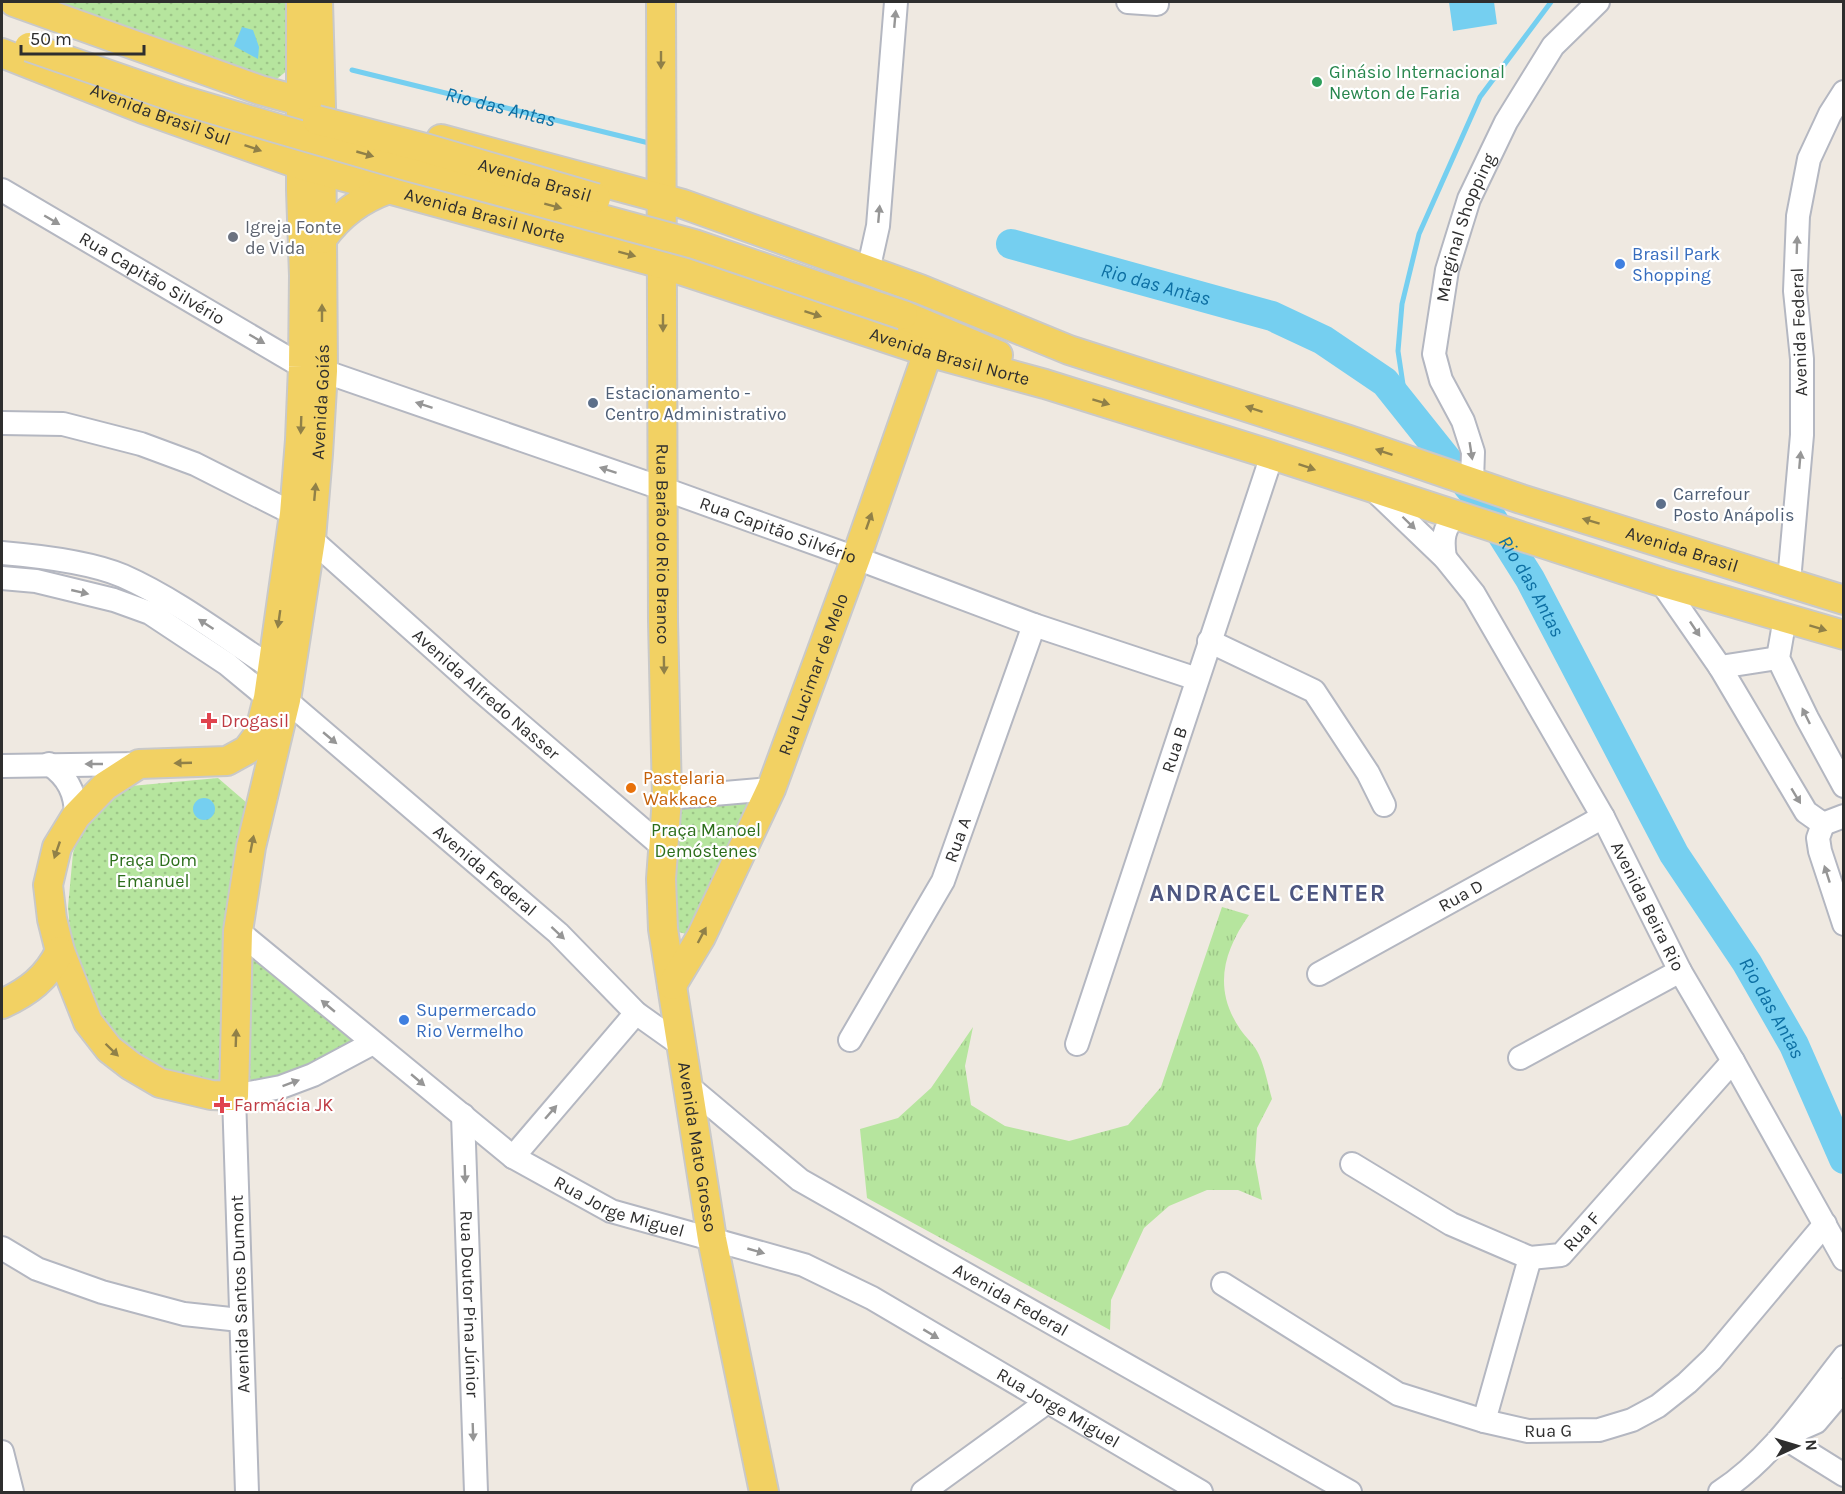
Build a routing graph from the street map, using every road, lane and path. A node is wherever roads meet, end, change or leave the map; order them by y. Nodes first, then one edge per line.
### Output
1 (14, 2) edge
2 (301, 2) edge
3 (318, 2) edge
4 (661, 2) edge
5 (896, 2) edge
6 (1128, 2) edge
7 (1598, 2) edge
8 (1157, 4) dead end
9 (2, 14) edge
10 (2, 37) edge
11 (34, 39) junction
12 (2, 53) edge
13 (301, 61) junction
14 (260, 90) junction
15 (1844, 92) edge
16 (312, 105) junction
17 (311, 168) junction
18 (389, 189) junction
19 (2, 190) edge
20 (660, 197) junction
21 (322, 239) junction
22 (662, 264) junction
23 (868, 271) junction
24 (905, 309) junction
25 (1069, 350) junction
26 (928, 351) junction
27 (313, 369) junction
28 (1045, 384) junction
29 (2, 423) edge
30 (1272, 455) junction
31 (1472, 481) junction
32 (664, 489) junction
33 (1373, 489) junction
34 (294, 514) junction
35 (1463, 516) junction
36 (311, 538) junction
37 (2, 553) edge
38 (1575, 554) joint
39 (35, 556) junction
40 (856, 558) junction
41 (1444, 558) junction
42 (2, 578) edge
43 (36, 581) junction
44 (1661, 582) junction
45 (1789, 582) junction
46 (1844, 600) edge
47 (1785, 618) junction
48 (1034, 625) junction
49 (1844, 635) edge
50 (1209, 641) junction
51 (1778, 658) junction
52 (1720, 667) junction
53 (272, 668) junction
54 (1197, 679) junction
55 (277, 699) junction
56 (227, 761) junction
57 (49, 764) junction
58 (139, 764) junction
59 (2, 766) edge
60 (1844, 786) edge
61 (771, 789) junction
62 (262, 796) junction
63 (667, 798) junction
64 (1384, 805) dead end
65 (76, 816) junction
66 (1603, 817) junction
67 (1833, 820) edge
68 (664, 848) junction
69 (1844, 924) edge
70 (238, 932) junction
71 (60, 951) junction
72 (1680, 971) junction
73 (1319, 974) dead end
74 (672, 986) junction
75 (9, 1000) edge
76 (79, 1002) junction
77 (636, 1013) junction
78 (850, 1040) dead end
79 (374, 1043) junction
80 (1077, 1044) dead end
81 (681, 1045) junction
82 (1520, 1058) dead end
83 (1733, 1061) junction
84 (687, 1085) junction
85 (234, 1096) junction
86 (463, 1115) junction
87 (513, 1157) junction
88 (1352, 1164) dead end
89 (1825, 1224) junction
90 (712, 1239) junction
91 (3, 1253) edge
92 (1530, 1258) junction
93 (1844, 1259) edge
94 (1223, 1284) dead end
95 (240, 1320) junction
96 (1844, 1357) edge
97 (1844, 1389) edge
98 (1047, 1402) junction
99 (1484, 1421) junction
100 (1783, 1437) junction
101 (2, 1452) edge
102 (1844, 1475) edge
103 (12, 1492) edge
104 (247, 1492) edge
105 (476, 1492) edge
106 (764, 1492) edge
107 (923, 1492) edge
108 (1201, 1492) edge
109 (1350, 1492) edge
110 (1720, 1492) edge

1 - 14 main road
2 - 13 main road, Avenida Goiás
3 - 16 main road, Avenida Goiás
4 -> 20 main road, Rua Barão do Rio Branco
23 -> 5 street
6 - 8 street
7 -> 31 street, Marginal Shopping
9 - 11 main road, Avenida Brasil
10 - 11 main road, Avenida Brasil
11 - 24 main road, Avenida Brasil, bridge
12 -> 17 main road, Avenida Brasil Sul
13 - 14 main road
13 - 16 main road, Avenida Goiás
14 - 16 main road
45 -> 15 street, Avenida Federal
16 - 17 main road, Avenida Goiás
16 - 20 main road
17 - 18 main road, Avenida Brasil Norte
17 - 21 main road, Avenida Goiás
17 - 27 main road, Avenida Goiás
18 - 21 main road
18 -> 22 main road, Avenida Brasil Norte
19 -> 27 street, Rua Capitão Silvério
20 - 22 main road, Rua Barão do Rio Branco
20 - 23 main road
27 -> 21 main road, Avenida Goiás
22 -> 26 main road, Avenida Brasil Norte
22 -> 32 main road, Rua Barão do Rio Branco
23 - 25 main road
24 - 25 main road, Avenida Brasil
24 - 28 main road, Avenida Brasil
31 -> 25 main road
26 - 28 main road, Avenida Brasil Norte
40 -> 26 main road, Rua Lucimar de Melo
32 -> 27 street, Rua Capitão Silvério
27 -> 34 main road, Avenida Goiás
36 -> 27 main road, Avenida Goiás
28 -> 30 main road, Avenida Brasil Norte
29 - 34 street
30 -> 33 main road, Avenida Brasil Norte
30 - 50 street, Rua B
45 -> 31 main road, Avenida Brasil
32 - 40 street, Rua Capitão Silvério
32 -> 63 main road, Rua Barão do Rio Branco
33 - 35 main road, Avenida Brasil Norte
33 -> 41 street, Avenida Beira Rio
34 -> 53 main road, Avenida Goiás
35 - 38 main road, Avenida Brasil Norte
35 - 41 street
36 - 55 main road, Avenida Goiás
36 - 68 street, Avenida Alfredo Nasser
37 - 39 street
38 - 44 main road, Avenida Brasil
39 - 43 street
53 -> 39 street
40 - 48 street, Rua Capitão Silvério
40 - 61 main road, Rua Lucimar de Melo
41 - 66 street, Avenida Beira Rio
42 - 43 street, Avenida Federal
43 -> 55 street, Avenida Federal
44 - 47 main road, Avenida Brasil
44 -> 52 street
45 - 46 main road, Avenida Brasil
47 -> 49 main road, Avenida Brasil
47 - 51 street
48 - 54 street, Rua Capitão Silvério
48 - 78 street, Rua A
50 - 54 street, Rua B
50 - 64 street
51 - 52 street
60 -> 51 street
52 -> 67 street
53 - 55 main road, Avenida Goiás
54 - 80 street, Rua B
55 - 56 main road, Avenida Goiás
55 - 62 main road, Avenida Goiás
55 -> 77 street, Avenida Federal
56 -> 58 main road
56 - 62 main road
58 -> 57 street
57 - 59 street
57 - 65 street
58 - 65 main road
61 - 63 street
74 -> 61 main road, Rua Lucimar de Melo
70 -> 62 main road
63 - 68 main road, Avenida Mato Grosso
65 -> 71 main road
66 - 72 street, Avenida Beira Rio
66 - 73 street, Rua D
69 -> 67 street
68 - 74 main road, Avenida Mato Grosso
79 -> 70 street, Rua Jorge Miguel
85 -> 70 main road
71 - 75 main road
71 - 76 main road
72 - 82 street
72 - 83 street, Avenida Beira Rio
74 - 81 main road, Avenida Mato Grosso
75 - 76 main road
76 -> 85 main road
77 - 81 street, Avenida Federal
87 -> 77 street
85 -> 79 street
79 -> 86 street, Rua Jorge Miguel
81 - 84 main road, Avenida Mato Grosso
83 - 89 street, Avenida Beira Rio
83 - 92 street, Rua F
84 - 90 main road, Avenida Mato Grosso
84 - 109 street, Avenida Federal
85 - 95 street, Avenida Santos Dumont
86 - 87 street, Rua Jorge Miguel
86 -> 105 street, Rua Doutor Pina Júnior
87 - 90 street, Rua Jorge Miguel
88 - 92 street, Rua F
89 - 93 street, Avenida Beira Rio
89 - 99 street, Rua G
90 -> 98 street, Rua Jorge Miguel
90 - 106 main road, Avenida Mato Grosso
91 - 95 street
92 - 99 street
94 - 99 street, Rua G
95 - 104 street, Avenida Santos Dumont
96 - 100 street
97 - 100 street
98 - 107 street
98 - 108 street, Rua Jorge Miguel
100 - 102 street
100 - 110 street
101 - 103 street

